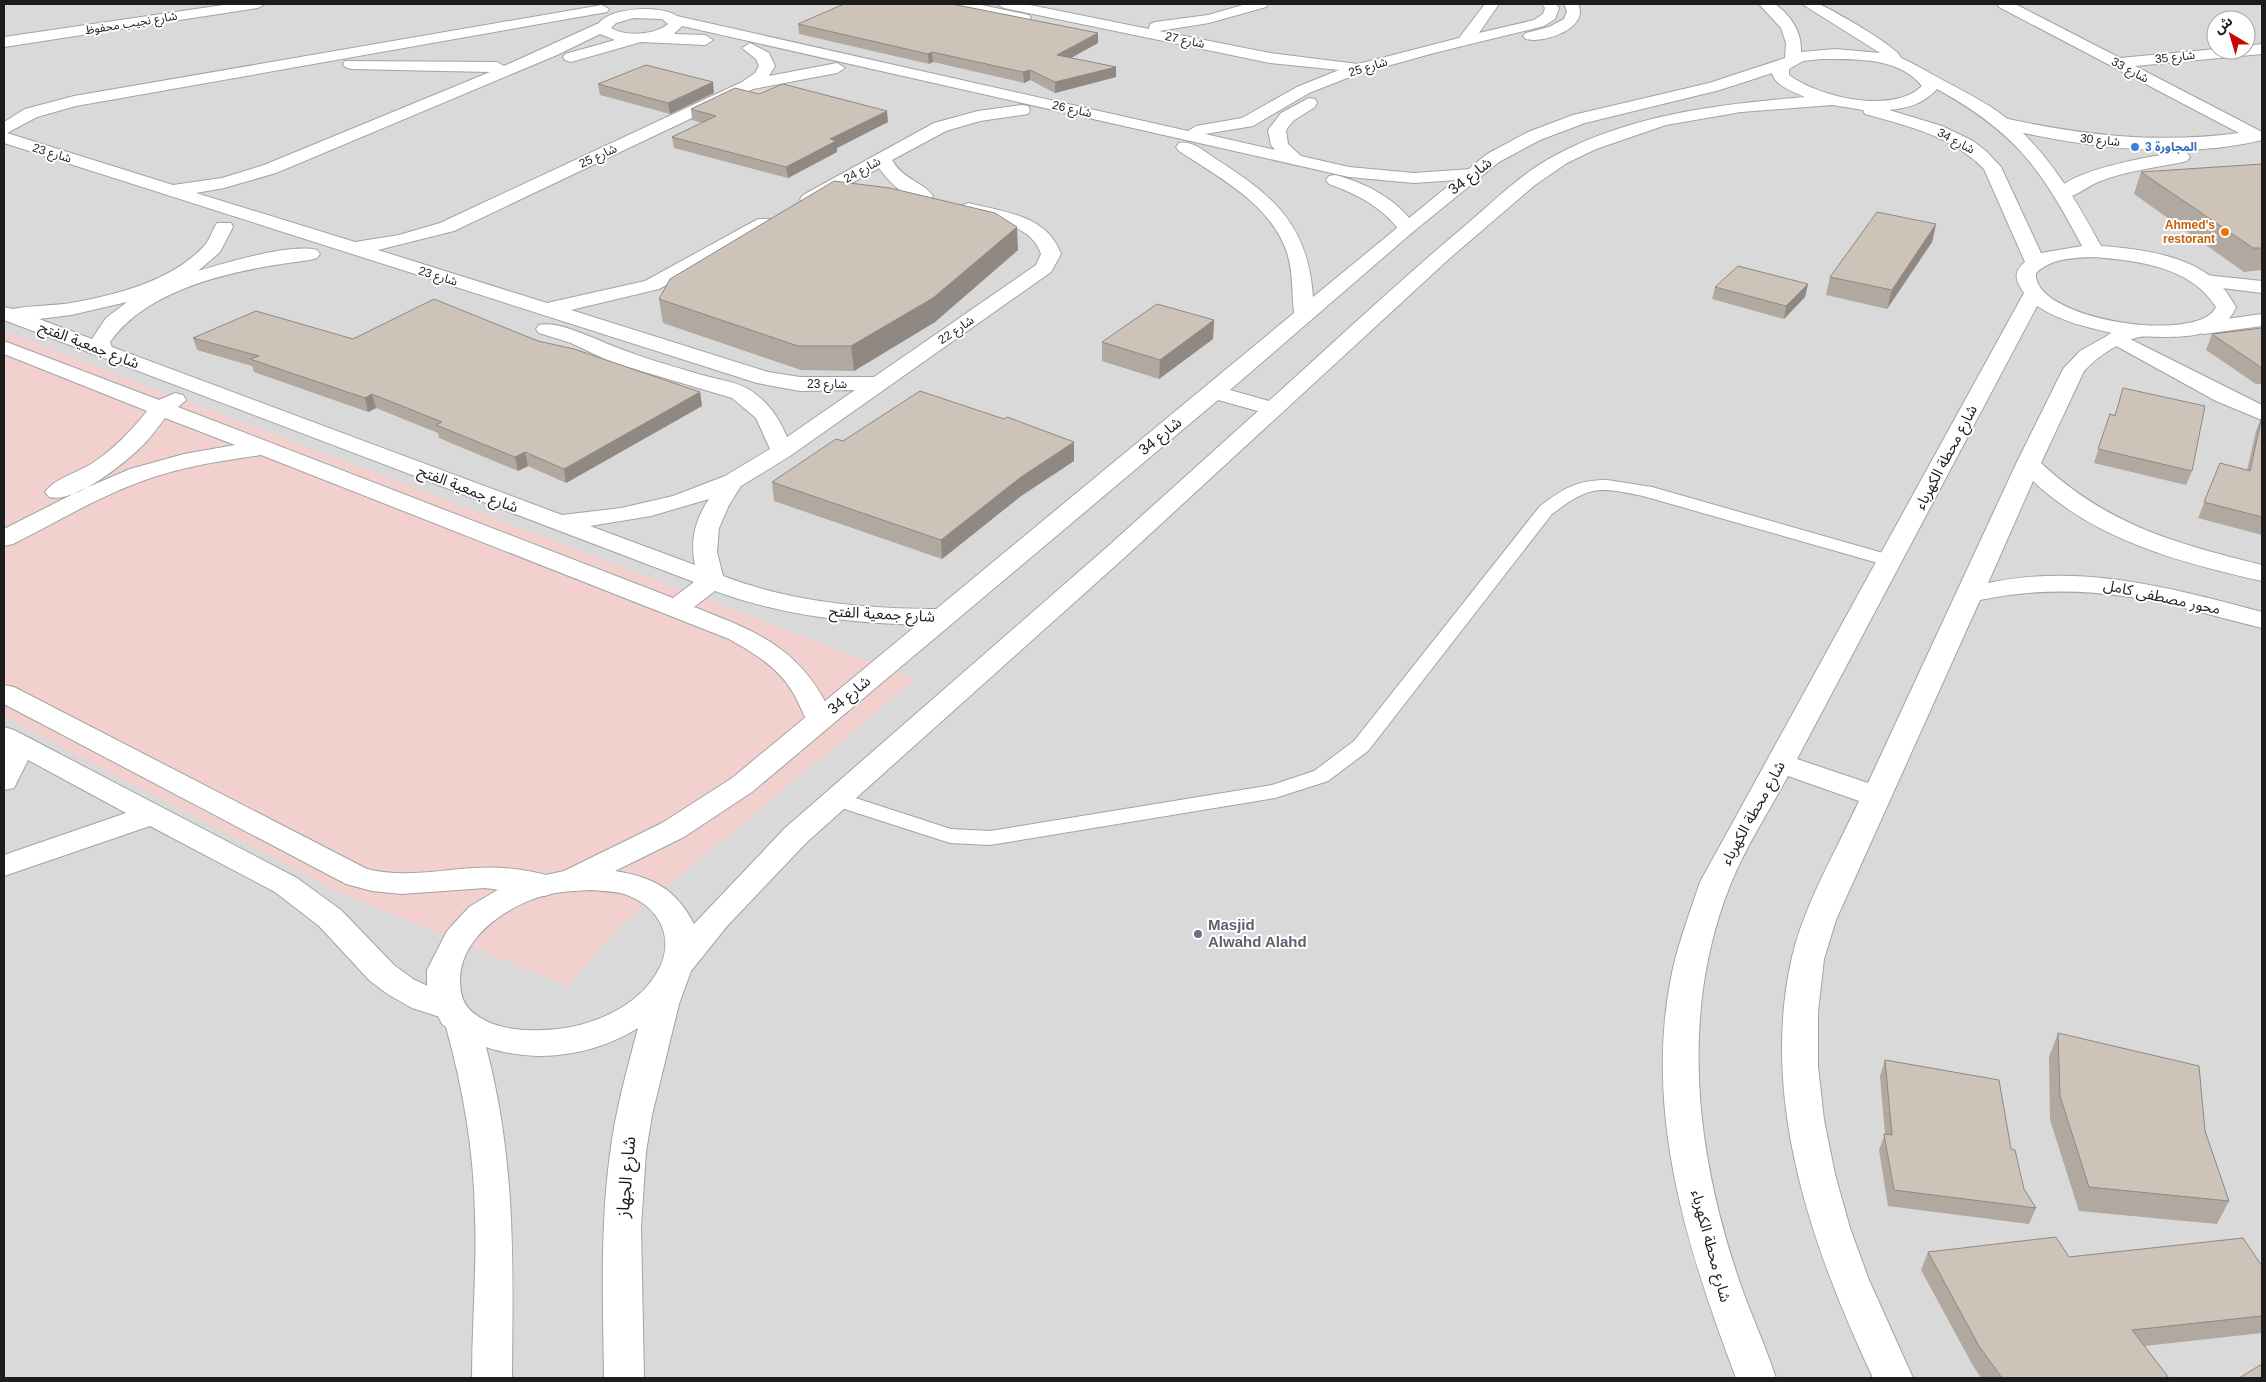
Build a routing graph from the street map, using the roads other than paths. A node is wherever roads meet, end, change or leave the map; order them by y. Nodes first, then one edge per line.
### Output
1 (203, 4) edge
2 (258, 4) edge
3 (957, 4) edge
4 (1004, 4) edge
5 (1492, 4) edge
6 (1549, 4) edge
7 (1571, 4) edge
8 (1766, 4) edge
9 (1809, 4) edge
10 (2004, 4) edge
11 (1258, 5) edge
12 (986, 6) edge
13 (666, 13) edge
14 (604, 15) edge
15 (1121, 28) junction
16 (1511, 31) junction
17 (4, 34) edge
18 (644, 37) junction
19 (1527, 38) junction
20 (1464, 41) junction
21 (4, 42) edge
22 (750, 48) junction
23 (2262, 49) edge
24 (1248, 58) junction
25 (1788, 62) junction
26 (2117, 63) junction
27 (1900, 64) junction
28 (518, 65) junction
29 (402, 66) junction
30 (1366, 67) junction
31 (837, 68) junction
32 (247, 70) junction
33 (537, 70) junction
34 (897, 70) junction
35 (1926, 77) junction
36 (881, 78) junction
37 (748, 85) junction
38 (1286, 91) junction
39 (443, 95) junction
40 (944, 99) junction
41 (74, 101) junction
42 (1838, 101) junction
43 (12, 107) dead end
44 (1022, 110) junction
45 (1999, 122) junction
46 (940, 128) junction
47 (4, 129) edge
48 (4, 138) edge
49 (1182, 140) junction
50 (2260, 140) edge
51 (2154, 144) junction
52 (4, 158) edge
53 (2174, 158) junction
54 (883, 159) junction
55 (1294, 159) junction
56 (291, 166) junction
57 (1323, 171) junction
58 (1472, 174) junction
59 (825, 190) junction
60 (171, 191) junction
61 (859, 191) edge
62 (886, 192) edge
63 (2062, 194) junction
64 (251, 201) junction
65 (940, 201) junction
66 (448, 226) junction
67 (224, 227) junction
68 (1407, 227) junction
69 (2094, 251) junction
70 (310, 254) junction
71 (347, 260) junction
72 (2035, 262) junction
73 (426, 272) junction
74 (2205, 281) junction
75 (652, 285) junction
76 (166, 286) junction
77 (2262, 287) edge
78 (491, 292) junction
79 (2033, 294) junction
80 (4, 312) edge
81 (1304, 316) junction
82 (537, 317) junction
83 (629, 320) junction
84 (2262, 320) edge
85 (2204, 328) junction
86 (2126, 335) junction
87 (4, 347) edge
88 (103, 350) junction
89 (715, 362) junction
90 (690, 379) junction
91 (878, 383) junction
92 (201, 387) junction
93 (1214, 392) junction
94 (159, 408) junction
95 (1275, 409) junction
96 (2262, 413) edge
97 (264, 448) junction
98 (782, 451) junction
99 (2028, 464) junction
100 (733, 481) junction
101 (81, 490) junction
102 (4, 518) edge
103 (558, 523) junction
104 (4, 540) edge
105 (1891, 561) junction
106 (2262, 573) edge
107 (712, 581) junction
108 (1971, 594) junction
109 (675, 609) junction
110 (943, 617) junction
111 (2262, 620) edge
112 (4, 693) edge
113 (820, 720) junction
114 (12, 741) edge
115 (1780, 763) junction
116 (4, 781) edge
117 (1876, 796) junction
118 (836, 799) junction
119 (155, 814) junction
120 (319, 858) junction
121 (4, 866) edge
122 (558, 882) junction
123 (286, 885) junction
124 (675, 972) junction
125 (456, 1015) junction
126 (492, 1378) edge
127 (624, 1378) edge
128 (1756, 1378) edge
129 (1893, 1378) edge

1 - 17 street, شارع نجيب محفوظ
2 - 21 street, شارع نجيب محفوظ
3 - 12 street, شارع 27
4 - 15 street, شارع 27
5 - 20 street
6 - 16 street, شارع 25
7 - 19 street, شارع 25
8 - 25 street
9 - 27 street
10 - 26 street, شارع 33
11 - 15 street
11 - 24 street
12 - 24 street, شارع 27
13 - 14 street, شارع 26
13 - 18 street
13 - 34 street, شارع 26
14 - 18 street, شارع 26
14 - 28 street
14 - 32 street
15 - 24 street, شارع 27
16 - 19 street
16 - 20 street, شارع 25
18 - 22 street, شارع 26
18 - 33 street
19 - 38 street, شارع 25
20 - 30 street, شارع 25
22 - 31 street, شارع 26
22 - 37 street, شارع 25
23 - 26 street, شارع 35
24 - 30 street, شارع 27
24 - 38 street, شارع 27
25 - 27 street, شارع 34
25 - 42 street
25 - 58 street, شارع 34
26 - 50 street, شارع 33
27 - 35 street
28 - 29 street
28 - 33 street
28 - 39 street
29 - 32 street
29 - 39 street
30 - 38 street, شارع 25
31 - 36 street, شارع 26
31 - 37 street, شارع 25
32 - 41 street
33 - 56 street
34 - 36 street
34 - 49 street, شارع 26
35 - 42 street
35 - 45 street
36 - 40 street, شارع 26
37 - 66 street, شارع 25
38 - 49 street
38 - 55 street, شارع 25
39 - 56 street
40 - 44 street, شارع 26
40 - 46 street
41 - 43 street
41 - 47 street
42 - 72 street, شارع 34
42 - 95 street, شارع 34
44 - 46 street, شارع 24
44 - 49 street, شارع 26
45 - 51 street, شارع 30
45 - 63 street
46 - 54 street, شارع 24
48 - 60 street, شارع 23
49 - 55 street, شارع 26
49 - 57 street, شارع 26
49 - 81 street
50 - 51 street, شارع 30
50 - 53 street, شارع 30
51 - 53 street
52 - 67 street, شارع 23
53 - 63 street, شارع 30
54 - 59 street, شارع 24
54 - 65 street, شارع 22
55 - 57 street, شارع 26
56 - 60 street
56 - 64 street
57 - 58 street, شارع 26
57 - 68 street, شارع 26
58 - 68 street, شارع 34
59 - 61 street
59 - 75 street, شارع 24
60 - 64 street, شارع 23
62 - 65 street, شارع 22
63 - 69 street
64 - 71 street, شارع 23
65 - 91 street, شارع 22
66 - 71 street, شارع 25
66 - 73 street, شارع 25
67 - 70 street, شارع 23
67 - 76 street
68 - 81 street, شارع 34
69 - 72 street
69 - 74 street
70 - 71 street, شارع 23
70 - 76 street
71 - 73 street, شارع 23
71 - 78 street, شارع 23
72 - 79 street
73 - 78 street, شارع 23
74 - 77 street
74 - 85 street
75 - 82 street, شارع 24
75 - 83 street, شارع 24
76 - 80 street
76 - 88 street
78 - 82 street, شارع 23
79 - 86 street
79 - 105 street, شارع محطة الكهرباء
80 - 88 street, شارع جمعية الفتح
81 - 93 street, شارع 34
82 - 83 street, شارع 23
82 - 90 street, شارع 23
83 - 89 street, شارع 23
84 - 85 street
85 - 86 street
86 - 96 street
86 - 99 street
87 - 94 street
88 - 92 street, شارع جمعية الفتح
89 - 90 street
89 - 91 street, شارع 23
90 - 98 street, شارع 23
91 - 98 street, شارع 22
92 - 94 street
92 - 103 street, شارع جمعية الفتح
93 - 95 street
93 - 110 street, شارع 34
94 - 97 street
94 - 101 street
95 - 118 street, شارع 34
97 - 101 street
97 - 109 street
98 - 100 street, شارع 22
99 - 106 street
99 - 108 street
100 - 103 street, شارع 22
100 - 107 street, شارع 22
101 - 102 street
101 - 104 street
103 - 107 street, شارع جمعية الفتح
105 - 115 street, شارع محطة الكهرباء
105 - 118 lane
107 - 109 street
107 - 110 street, شارع جمعية الفتح
108 - 111 street, محور مصطفى كامل
108 - 117 street
109 - 113 street
110 - 113 street, شارع 34
112 - 120 street
113 - 122 street, شارع 34
114 - 116 street
114 - 119 street, شارع 34
115 - 117 street
115 - 128 street, شارع محطة الكهرباء
117 - 129 street
118 - 124 street, شارع 34
119 - 121 street
119 - 123 street, شارع 34
120 - 122 street
120 - 123 street
122 - 124 street, شارع الجهاز
122 - 125 street
123 - 125 street, شارع 34
124 - 125 street, شارع 34
124 - 127 street, شارع الجهاز
125 - 126 street

